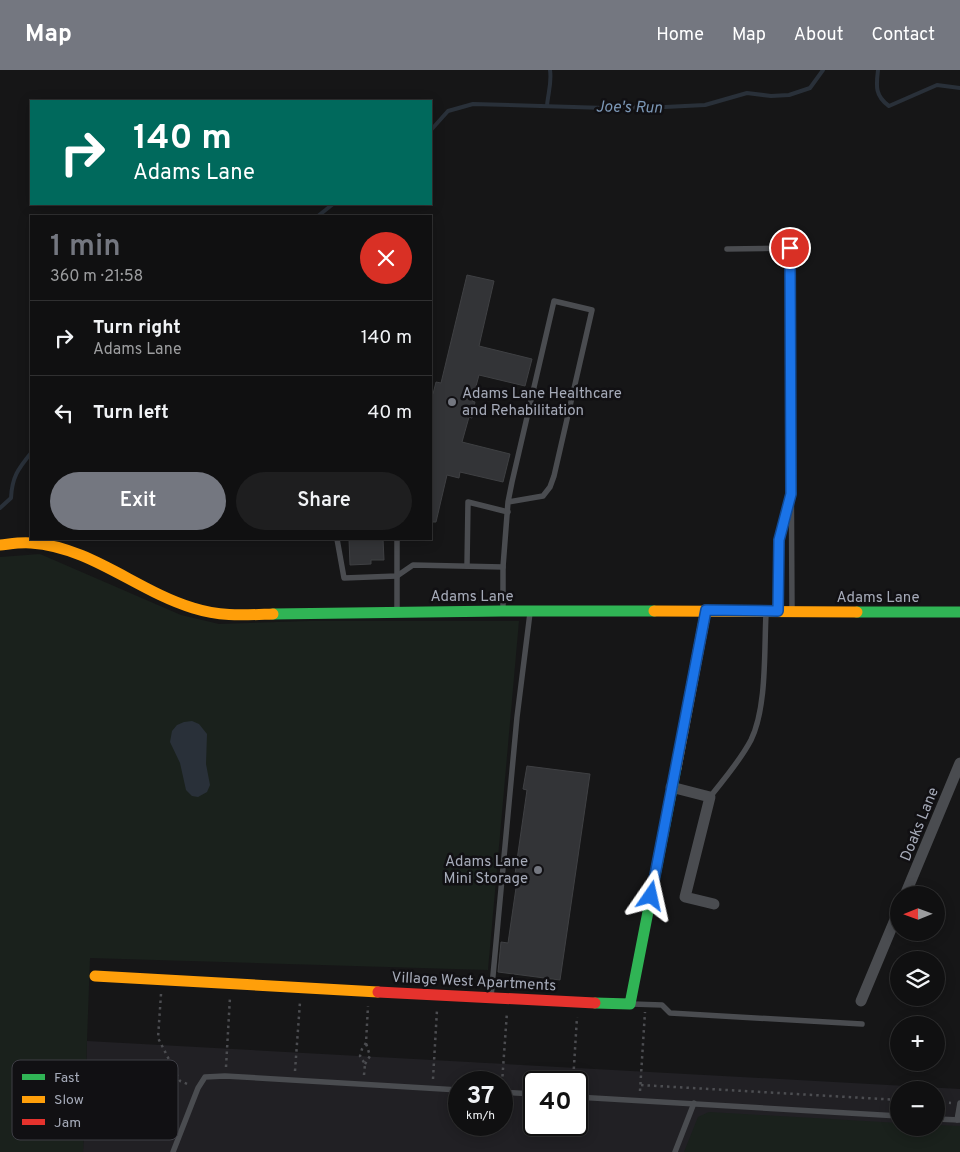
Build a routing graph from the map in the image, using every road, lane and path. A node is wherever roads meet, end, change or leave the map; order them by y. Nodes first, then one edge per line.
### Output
1 (728, 248) dead end
2 (791, 494) junction
3 (508, 502) junction
4 (508, 512) junction
5 (337, 540) edge
6 (397, 540) edge
7 (0, 545) edge
8 (467, 566) junction
9 (503, 568) junction
10 (397, 576) junction
11 (502, 610) junction
12 (706, 610) junction
13 (530, 611) junction
14 (766, 611) junction
15 (778, 611) junction
16 (792, 611) junction
17 (398, 612) junction
18 (960, 612) edge
19 (960, 763) edge
20 (671, 787) junction
21 (710, 797) junction
22 (909, 886) edge
23 (714, 904) dead end
24 (890, 931) edge
25 (95, 976) dead end
26 (162, 978) junction
27 (230, 996) dead end
28 (491, 998) junction
29 (300, 1000) dead end
30 (860, 1001) dead end
31 (368, 1004) dead end
32 (630, 1004) junction
33 (645, 1004) junction
34 (438, 1008) dead end
35 (507, 1012) dead end
36 (576, 1016) dead end
37 (862, 1024) dead end
38 (366, 1043) junction
39 (169, 1060) edge
40 (364, 1064) junction
41 (503, 1071) edge
42 (574, 1071) edge
43 (225, 1076) junction
44 (178, 1077) edge
45 (294, 1080) junction
46 (364, 1084) junction
47 (641, 1085) junction
48 (198, 1088) junction
49 (433, 1088) junction
50 (448, 1089) edge
51 (588, 1098) edge
52 (890, 1099) edge
53 (640, 1100) junction
54 (945, 1102) edge
55 (694, 1103) junction
56 (960, 1103) edge
57 (890, 1115) edge
58 (945, 1119) edge
59 (959, 1120) edge
60 (178, 1139) edge
61 (178, 1140) edge
62 (173, 1152) edge
63 (674, 1152) edge

1 - 2 lane
2 - 15 lane
2 - 16 lane
3 - 3 lane
3 - 4 lane
4 - 8 lane
4 - 9 lane
5 - 10 lane
6 - 10 lane
7 - 17 street, Adams Lane
8 - 9 lane
8 - 10 lane
9 - 11 lane
10 - 17 lane
11 - 13 street, Adams Lane
11 - 17 street, Adams Lane
12 - 13 street, Adams Lane
12 - 14 street, Adams Lane
12 - 20 street
13 - 28 lane
14 - 15 street, Adams Lane
14 - 21 lane
15 - 16 street, Adams Lane
16 - 18 street, Adams Lane
19 - 22 street, Doaks Lane
20 - 21 street
20 - 32 street
21 - 23 street
24 - 30 street
25 - 26 street, Village West Apartments
26 - 28 street, Village West Apartments
26 - 39 path
27 - 43 path
28 - 32 street, Village West Apartments
29 - 45 path
31 - 38 path
32 - 33 lane
33 - 37 lane
33 - 47 path
34 - 49 path
35 - 41 path
36 - 42 path
38 - 40 path
38 - 40 path
40 - 46 path
43 - 45 lane
43 - 48 lane
44 - 48 path
45 - 46 lane
46 - 49 lane
47 - 52 path
47 - 53 path
48 - 60 lane
49 - 50 lane
51 - 53 lane
53 - 55 lane
54 - 56 path
55 - 57 lane
55 - 63 lane
56 - 59 lane
58 - 59 lane
61 - 62 lane

